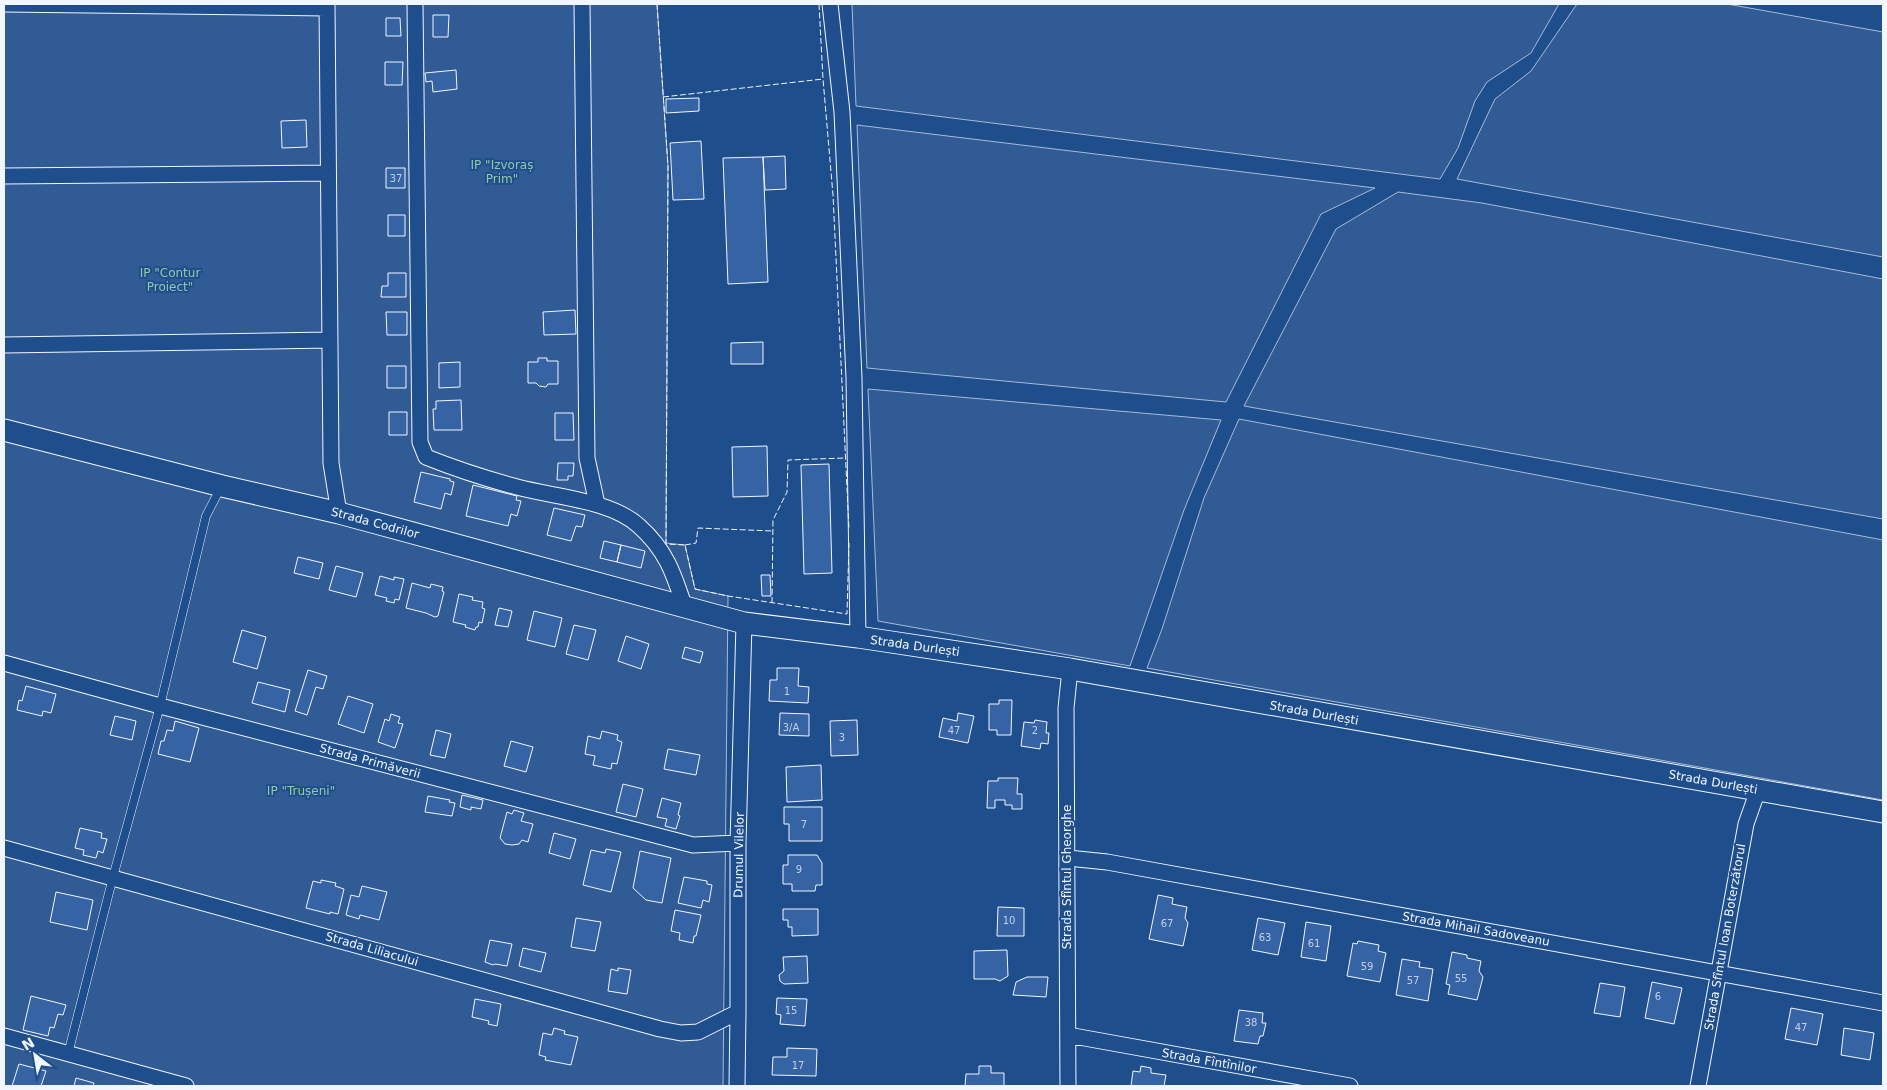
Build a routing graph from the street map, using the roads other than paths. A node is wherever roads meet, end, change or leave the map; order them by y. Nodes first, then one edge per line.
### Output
1 (4, 4) edge
2 (415, 4) edge
3 (582, 4) edge
4 (830, 4) edge
5 (327, 6) edge
6 (328, 173) junction
7 (4, 176) edge
8 (330, 340) junction
9 (4, 345) edge
10 (4, 430) edge
11 (222, 486) junction
12 (596, 504) junction
13 (339, 513) junction
14 (685, 608) junction
15 (744, 623) junction
16 (858, 637) junction
17 (4, 663) edge
18 (1070, 669) junction
19 (160, 706) junction
20 (1758, 790) junction
21 (1883, 812) edge
22 (738, 843) junction
23 (4, 848) edge
24 (1068, 858) junction
25 (113, 877) junction
26 (1719, 974) junction
27 (1883, 1003) edge
28 (738, 1012) junction
29 (1068, 1035) junction
30 (4, 1036) edge
31 (68, 1054) junction
32 (186, 1086) edge
33 (737, 1086) edge
34 (1068, 1086) edge
35 (1350, 1086) edge
36 (1698, 1086) edge

1 - 5 street
2 - 12 street
3 - 12 street
4 - 16 street
5 - 6 street
6 - 7 street
6 - 8 street
8 - 9 street
8 - 13 street
10 - 11 street, Strada Codrilor
11 - 13 street, Strada Codrilor
11 - 19 lane
12 - 14 street
13 - 14 street, Strada Codrilor
14 - 15 street, Strada Codrilor
15 - 16 street, Strada Durlești
15 - 22 street, Drumul Vilelor
16 - 18 street, Strada Durlești
17 - 19 street, Strada Primăverii
18 - 20 street, Strada Durlești
18 - 24 street, Strada Sfîntul Gheorghe
19 - 22 street, Strada Primăverii
19 - 25 lane
20 - 21 street, Strada Durlești
20 - 26 street, Strada Sfîntul Ioan Boterzătorul
22 - 28 street, Drumul Vilelor
23 - 25 street, Strada Liliacului
24 - 26 street, Strada Mihail Sadoveanu
24 - 29 street, Strada Sfîntul Gheorghe
25 - 28 street, Strada Liliacului
25 - 31 lane
26 - 27 street, Strada Mihail Sadoveanu
26 - 36 street, Strada Sfîntul Ioan Boterzătorul
28 - 33 street, Drumul Vilelor
29 - 34 street, Strada Sfîntul Gheorghe
29 - 35 street, Strada Fîntînilor
30 - 31 street
31 - 32 street

